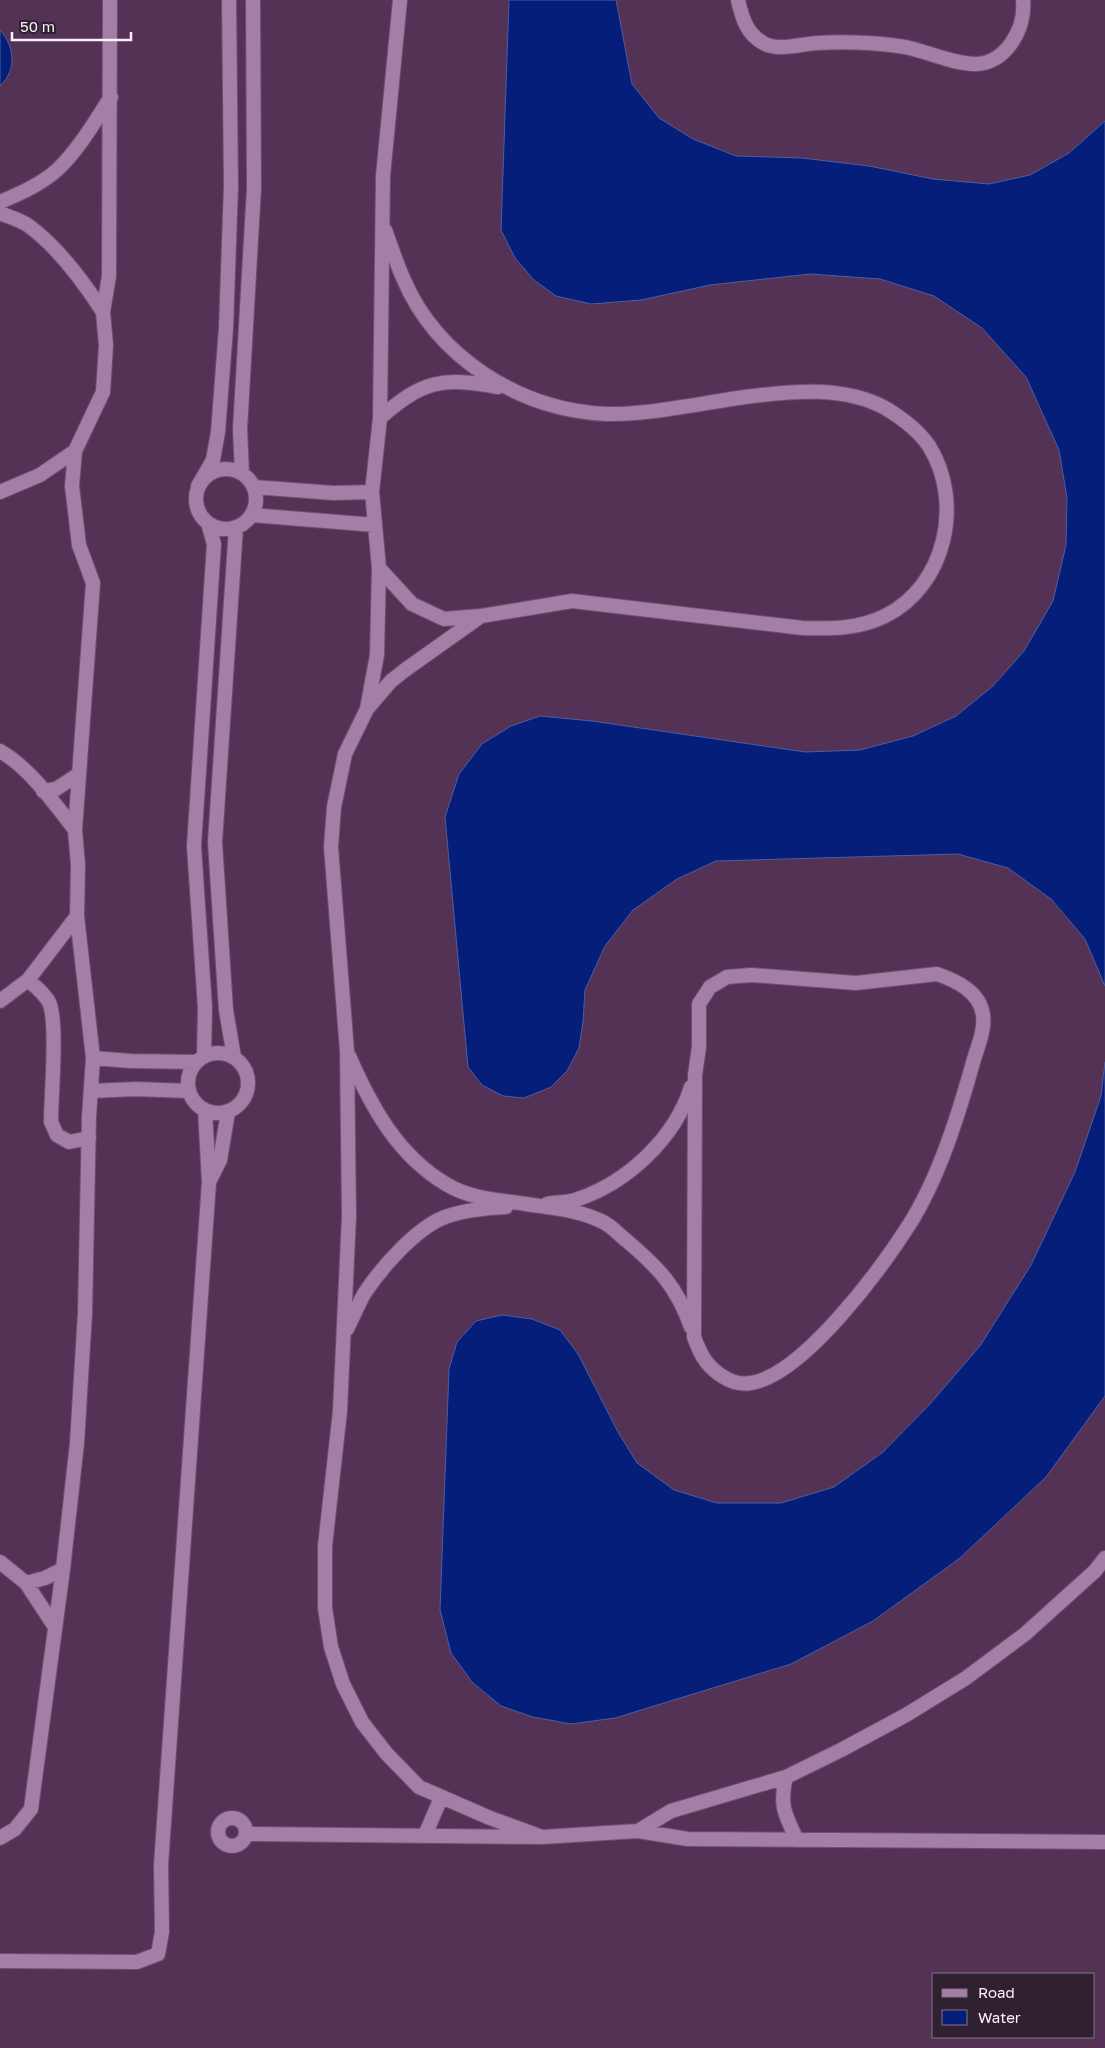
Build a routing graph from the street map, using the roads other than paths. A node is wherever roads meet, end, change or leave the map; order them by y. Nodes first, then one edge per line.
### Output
1 (110, 0) edge
2 (229, 0) edge
3 (252, 0) edge
4 (400, 0) edge
5 (738, 0) edge
6 (1023, 0) edge
7 (111, 96) junction
8 (0, 202) edge
9 (0, 213) edge
10 (382, 222) junction
11 (104, 312) junction
12 (512, 390) junction
13 (380, 418) junction
14 (75, 451) junction
15 (242, 473) junction
16 (198, 486) junction
17 (254, 487) junction
18 (0, 492) edge
19 (372, 492) junction
20 (252, 515) junction
21 (208, 523) junction
22 (375, 525) junction
23 (236, 527) junction
24 (379, 568) junction
25 (481, 616) junction
26 (367, 709) junction
27 (0, 751) edge
28 (79, 774) junction
29 (43, 791) junction
30 (75, 830) junction
31 (77, 916) junction
32 (28, 980) junction
33 (0, 1001) edge
34 (347, 1051) junction
35 (234, 1057) junction
36 (93, 1058) junction
37 (200, 1059) junction
38 (696, 1074) junction
39 (91, 1091) junction
40 (188, 1091) junction
41 (205, 1110) junction
42 (228, 1112) junction
43 (89, 1138) junction
44 (209, 1182) junction
45 (534, 1205) junction
46 (345, 1334) junction
47 (694, 1337) junction
48 (1105, 1558) edge
49 (0, 1562) edge
50 (64, 1569) junction
51 (26, 1583) junction
52 (55, 1627) junction
53 (786, 1777) junction
54 (441, 1798) junction
55 (638, 1830) junction
56 (246, 1834) dead end
57 (425, 1835) junction
58 (542, 1837) junction
59 (0, 1838) edge
60 (798, 1840) junction
61 (1105, 1842) edge
62 (0, 1960) edge

1 - 7 street
2 - 16 street
3 - 15 street
4 - 10 street
5 - 6 street
7 - 8 street
7 - 11 street
9 - 11 street
10 - 12 street
10 - 13 street
11 - 14 street
12 - 13 street
12 - 25 street
13 - 19 street
14 - 18 street
14 - 28 street
15 - 16 street
15 - 17 street
16 - 21 street
17 - 19 street
17 - 20 street
19 - 22 street
20 - 22 street
20 - 23 street
21 - 23 street
21 - 37 street
22 - 24 street
23 - 35 street
24 - 25 street
24 - 26 street
25 - 26 street
26 - 34 street
27 - 29 street
28 - 29 street
28 - 30 street
29 - 30 street
30 - 31 street
31 - 32 street
31 - 36 street
32 - 33 street
32 - 43 street
34 - 45 street
34 - 46 street
35 - 37 street
35 - 42 street
36 - 37 street
36 - 39 street
37 - 40 street
38 - 45 street
38 - 47 street
38 - 47 street
39 - 40 street
39 - 43 street
40 - 41 street
41 - 42 street
41 - 44 street
42 - 44 street
43 - 50 street
44 - 62 street
45 - 46 street
45 - 47 street
46 - 54 street
48 - 53 street
49 - 51 street
50 - 51 street
50 - 52 street
51 - 52 street
52 - 59 street
53 - 55 street
53 - 60 street
54 - 57 street
54 - 58 street
55 - 58 street
55 - 60 street
56 - 57 street
57 - 58 street
60 - 61 street

